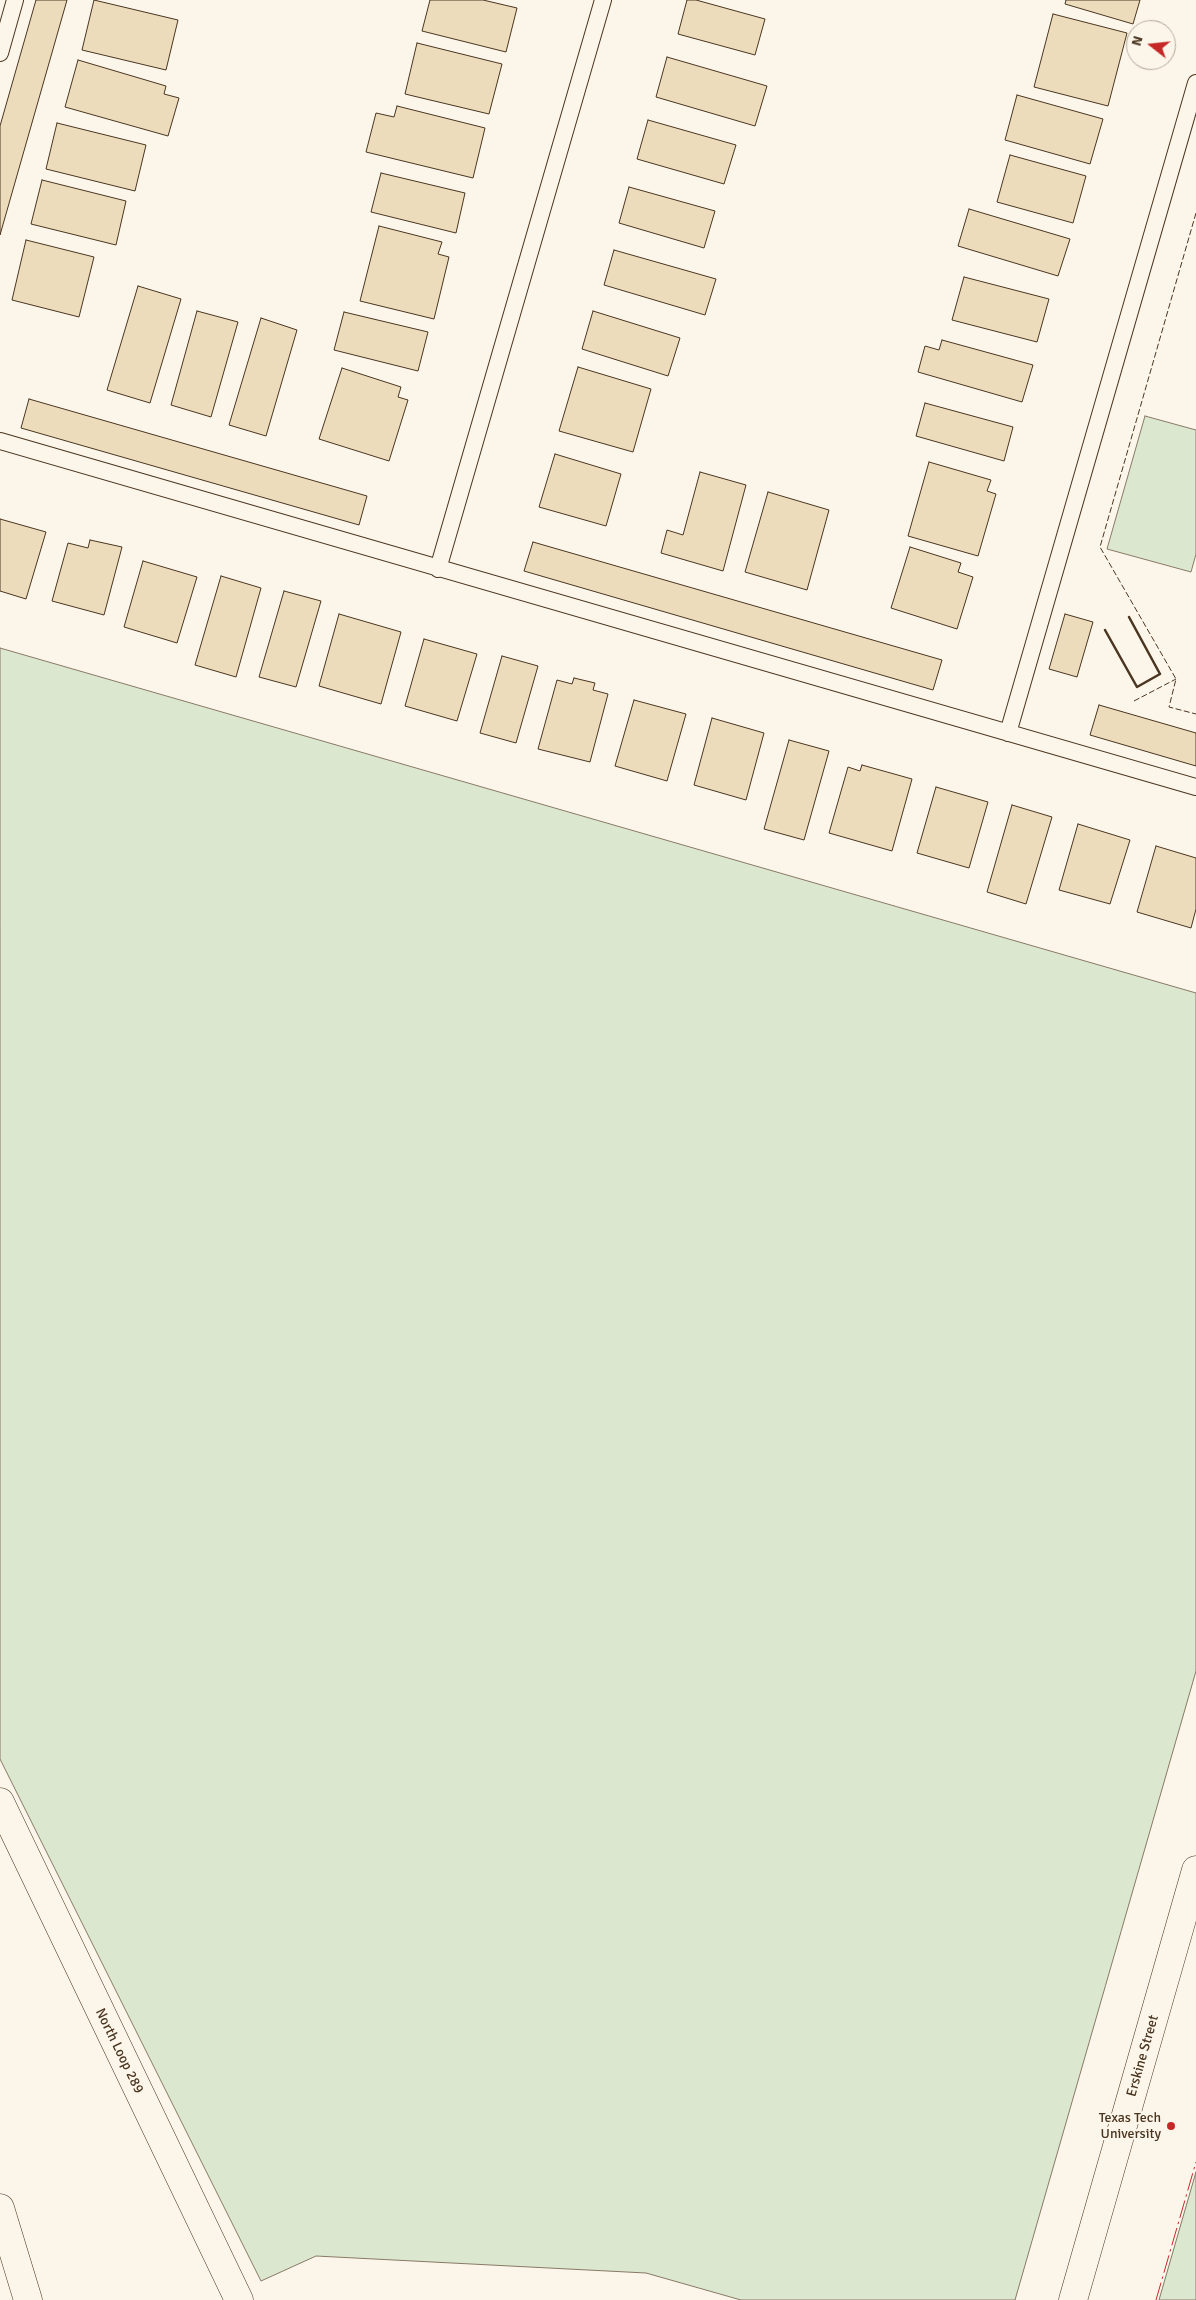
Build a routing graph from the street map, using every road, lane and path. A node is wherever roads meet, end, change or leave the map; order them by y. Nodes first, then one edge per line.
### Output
1 (16, 0) edge
2 (603, 0) edge
3 (0, 53) edge
4 (1196, 84) edge
5 (0, 442) edge
6 (438, 569) junction
7 (1008, 733) junction
8 (1196, 787) edge
9 (0, 1802) edge
10 (1196, 1870) edge
11 (0, 2208) edge
12 (28, 2300) edge
13 (239, 2300) edge
14 (1073, 2300) edge

1 - 3 lane
2 - 6 lane
4 - 7 lane
5 - 6 lane
6 - 7 lane
7 - 8 lane
9 - 13 main road, North Loop 289
10 - 14 main road, Erskine Street
11 - 12 main road

